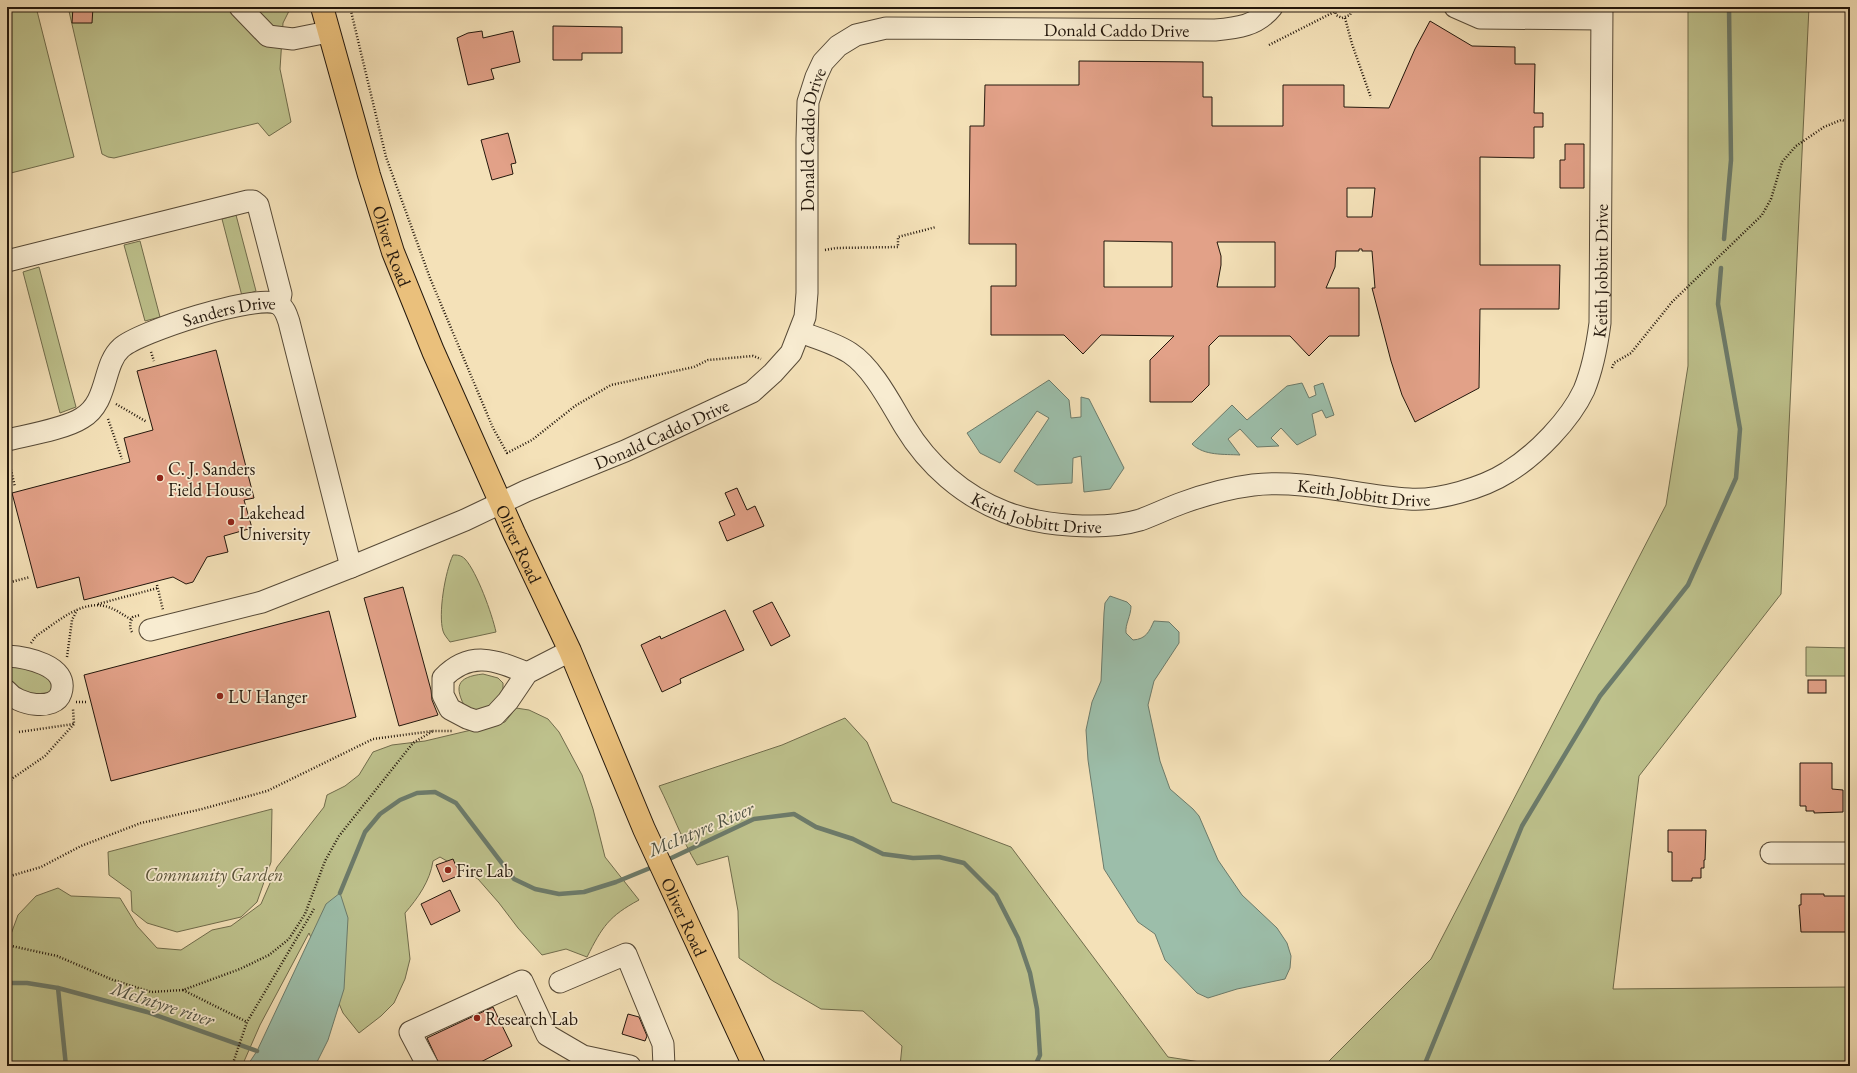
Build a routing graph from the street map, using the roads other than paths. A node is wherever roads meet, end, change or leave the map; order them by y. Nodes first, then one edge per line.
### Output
1 (240, 7) edge
2 (322, 7) edge
3 (1272, 7) edge
4 (1456, 7) edge
5 (1601, 13) edge
6 (328, 32) junction
7 (7, 261) edge
8 (279, 304) junction
9 (800, 332) junction
10 (7, 440) edge
11 (500, 503) junction
12 (351, 567) junction
13 (155, 619) road end
14 (570, 652) junction
15 (15, 656) edge
16 (527, 673) junction
17 (7, 691) edge
18 (1771, 853) dead end
19 (1850, 853) edge
20 (560, 982) dead end
21 (428, 1066) edge
22 (630, 1066) edge
23 (664, 1066) edge
24 (754, 1066) edge

1 - 6 street
2 - 6 main road, Oliver Road
3 - 9 street, Donald Caddo Drive
4 - 5 street
5 - 9 street, Keith Jobbitt Drive
6 - 11 main road, Oliver Road
7 - 8 street
8 - 10 street, Sanders Drive
8 - 12 street, Sanders Drive
9 - 11 street, Donald Caddo Drive
11 - 12 street
11 - 14 main road, Oliver Road
12 - 13 street
14 - 16 street
14 - 24 main road, Oliver Road
15 - 17 street
16 - 16 street
18 - 19 street
20 - 23 street
21 - 22 street

